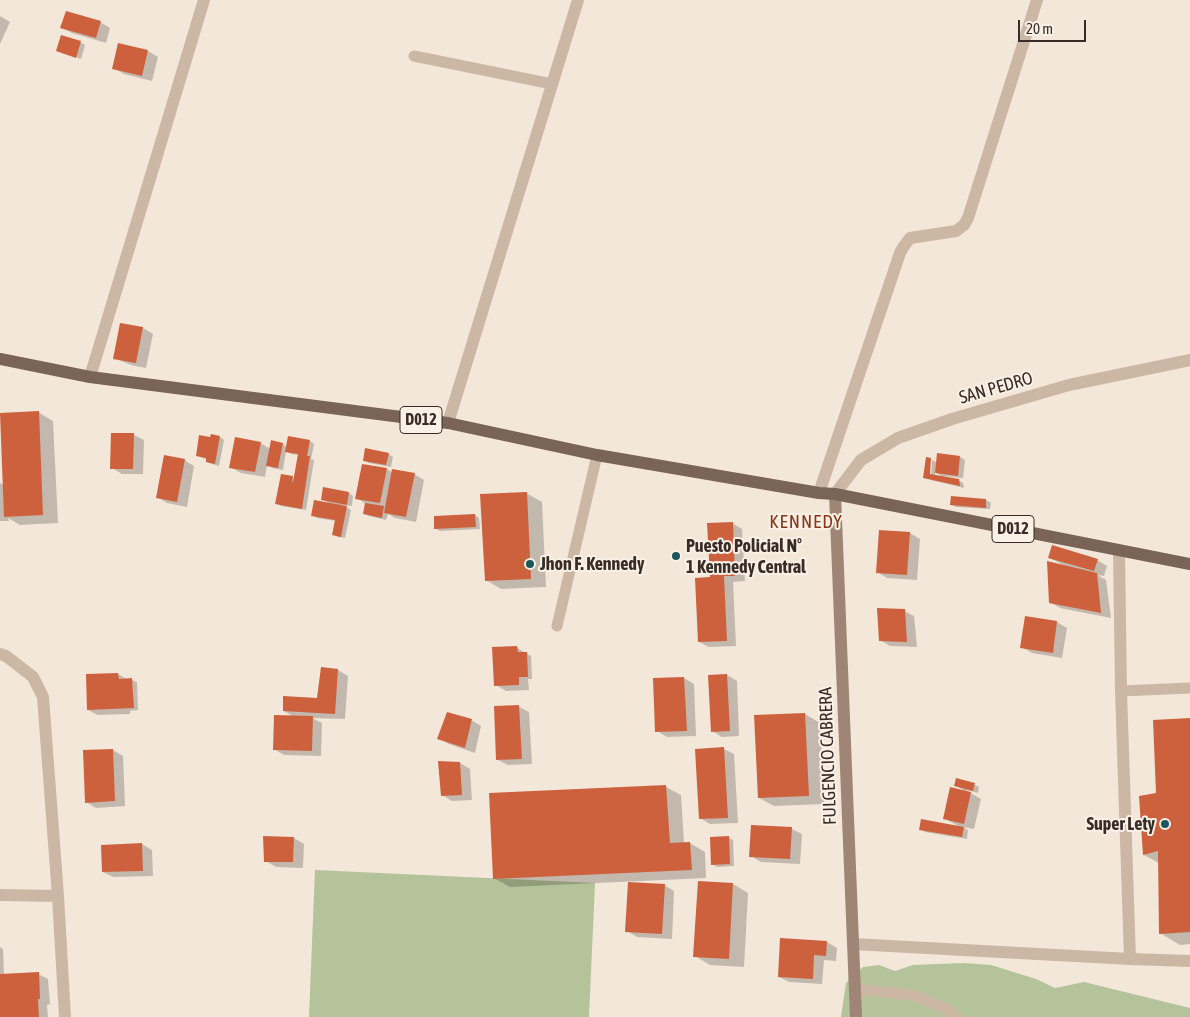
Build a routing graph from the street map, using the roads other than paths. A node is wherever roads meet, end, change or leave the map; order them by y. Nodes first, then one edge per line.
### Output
1 (204, 0) edge
2 (578, 0) edge
3 (1037, 0) edge
4 (414, 56) dead end
5 (552, 84) junction
6 (1190, 360) edge
7 (2, 361) edge
8 (90, 377) junction
9 (448, 423) junction
10 (597, 455) junction
11 (819, 493) junction
12 (835, 494) junction
13 (1119, 550) junction
14 (1190, 564) edge
15 (556, 626) dead end
16 (0, 654) edge
17 (1190, 688) edge
18 (1121, 691) junction
19 (0, 895) edge
20 (58, 896) junction
21 (853, 944) junction
22 (1130, 959) junction
23 (1190, 961) edge
24 (854, 988) junction
25 (65, 1017) edge
26 (856, 1017) edge
27 (957, 1017) edge

1 - 8 street
2 - 5 street
3 - 11 street
4 - 5 lane
5 - 9 street
6 - 12 street, SAN PEDRO
7 - 8 main road, D012
8 - 9 main road, D012
9 - 10 main road, D012
10 - 11 main road, D012
10 - 15 lane
11 - 12 main road, D012
12 - 13 main road, D012
12 - 21 main road, FULGENCIO CABRERA
13 - 14 main road, D012
13 - 18 street
16 - 20 street
17 - 18 lane
18 - 22 street
19 - 20 street
20 - 25 street
21 - 22 street
21 - 24 main road, FULGENCIO CABRERA
22 - 23 street
24 - 26 main road, FULGENCIO CABRERA
24 - 27 lane

